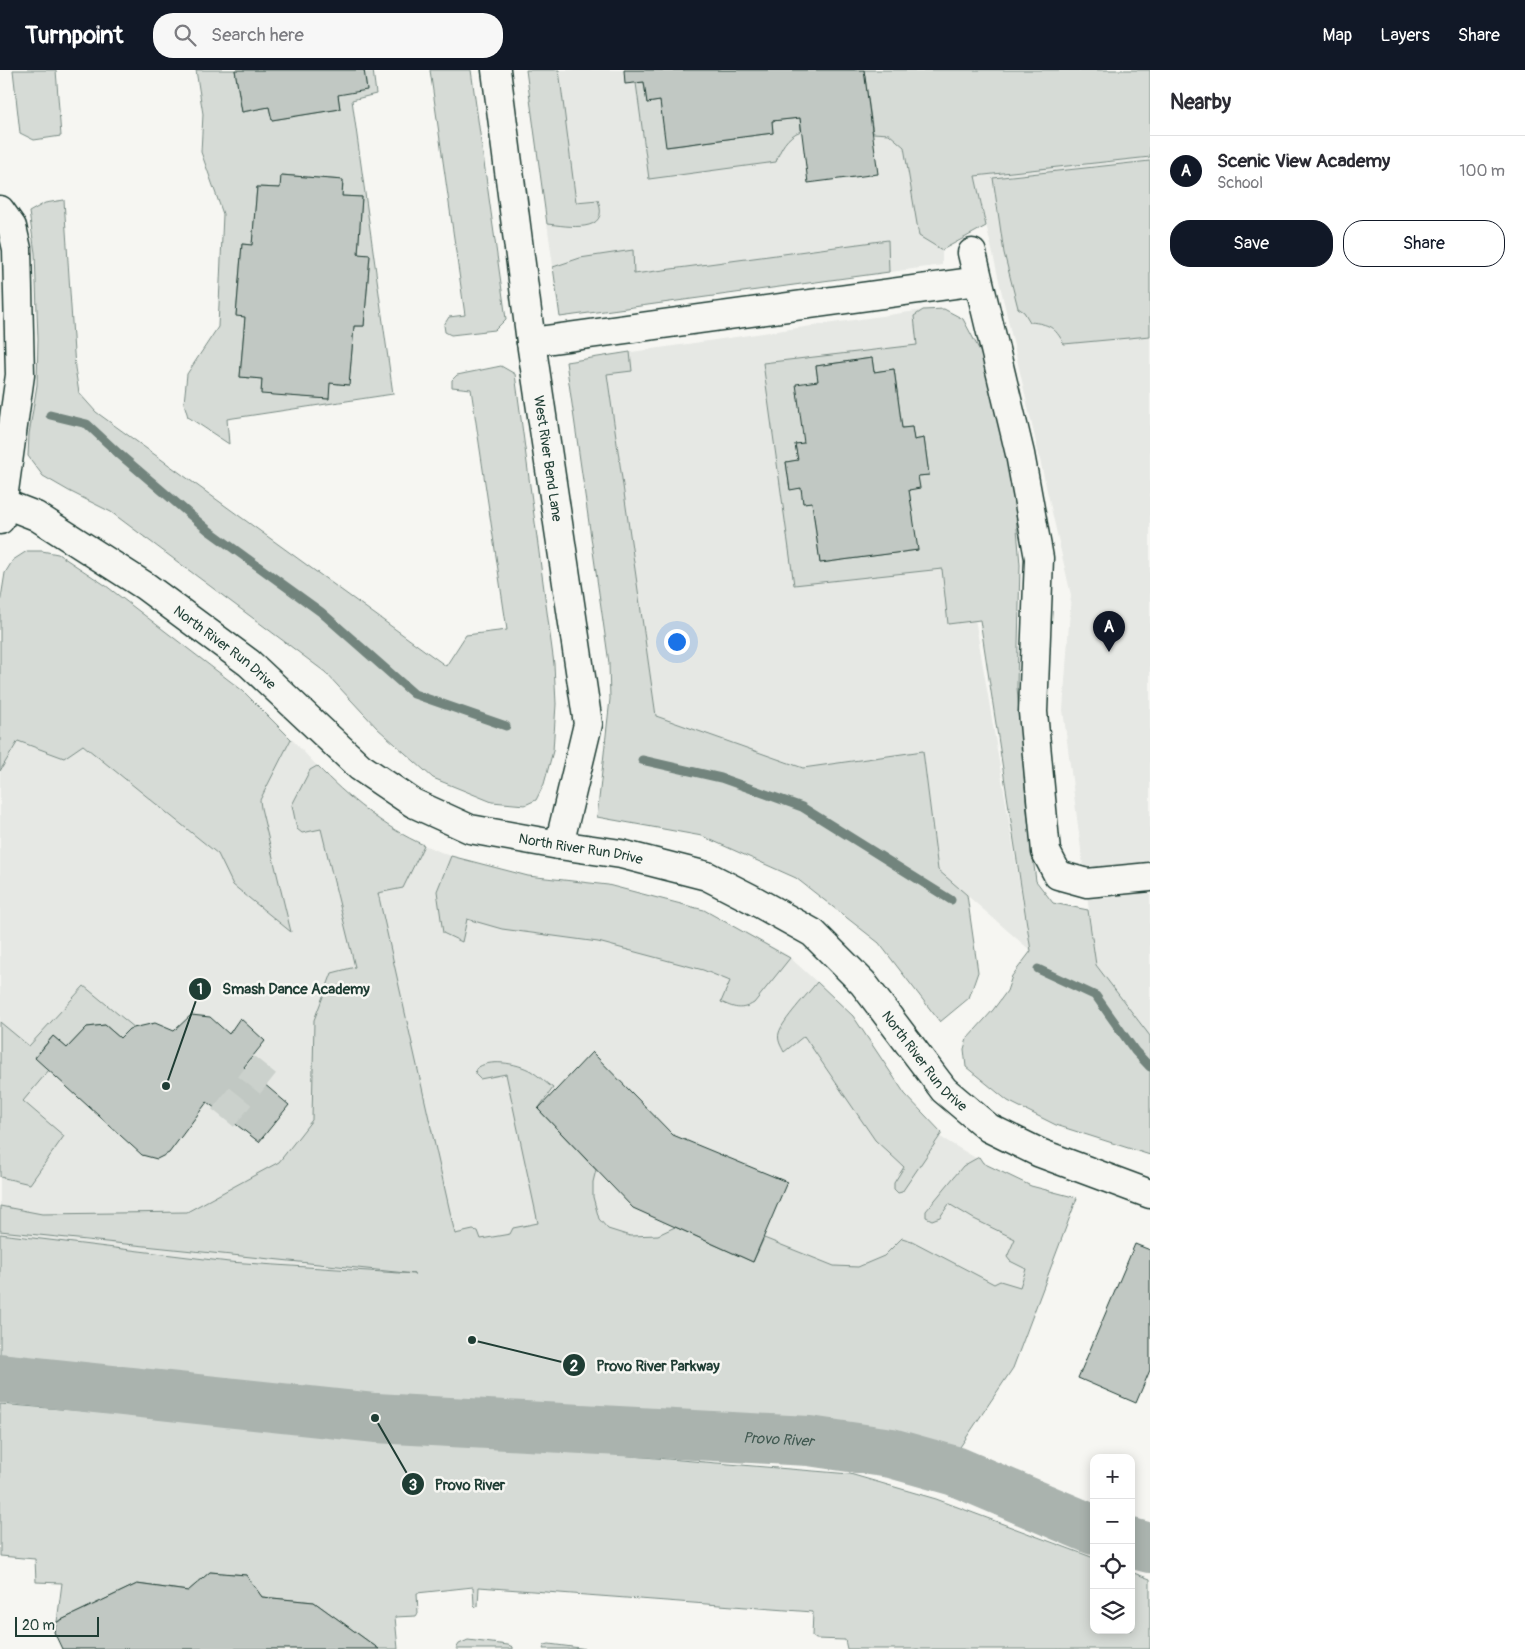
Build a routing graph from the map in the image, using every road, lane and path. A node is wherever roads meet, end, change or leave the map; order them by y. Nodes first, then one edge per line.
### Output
1 (496, 70) edge
2 (0, 210) edge
3 (972, 253) dead end
4 (978, 281) junction
5 (531, 342) junction
6 (1, 508) edge
7 (559, 845) junction
8 (1150, 877) edge
9 (1150, 1194) edge

1 - 5 street, West River Bend Lane
2 - 6 street
3 - 4 street
4 - 5 street
4 - 8 street
5 - 7 street, West River Bend Lane
6 - 7 street, North River Run Drive
7 - 9 street, North River Run Drive

